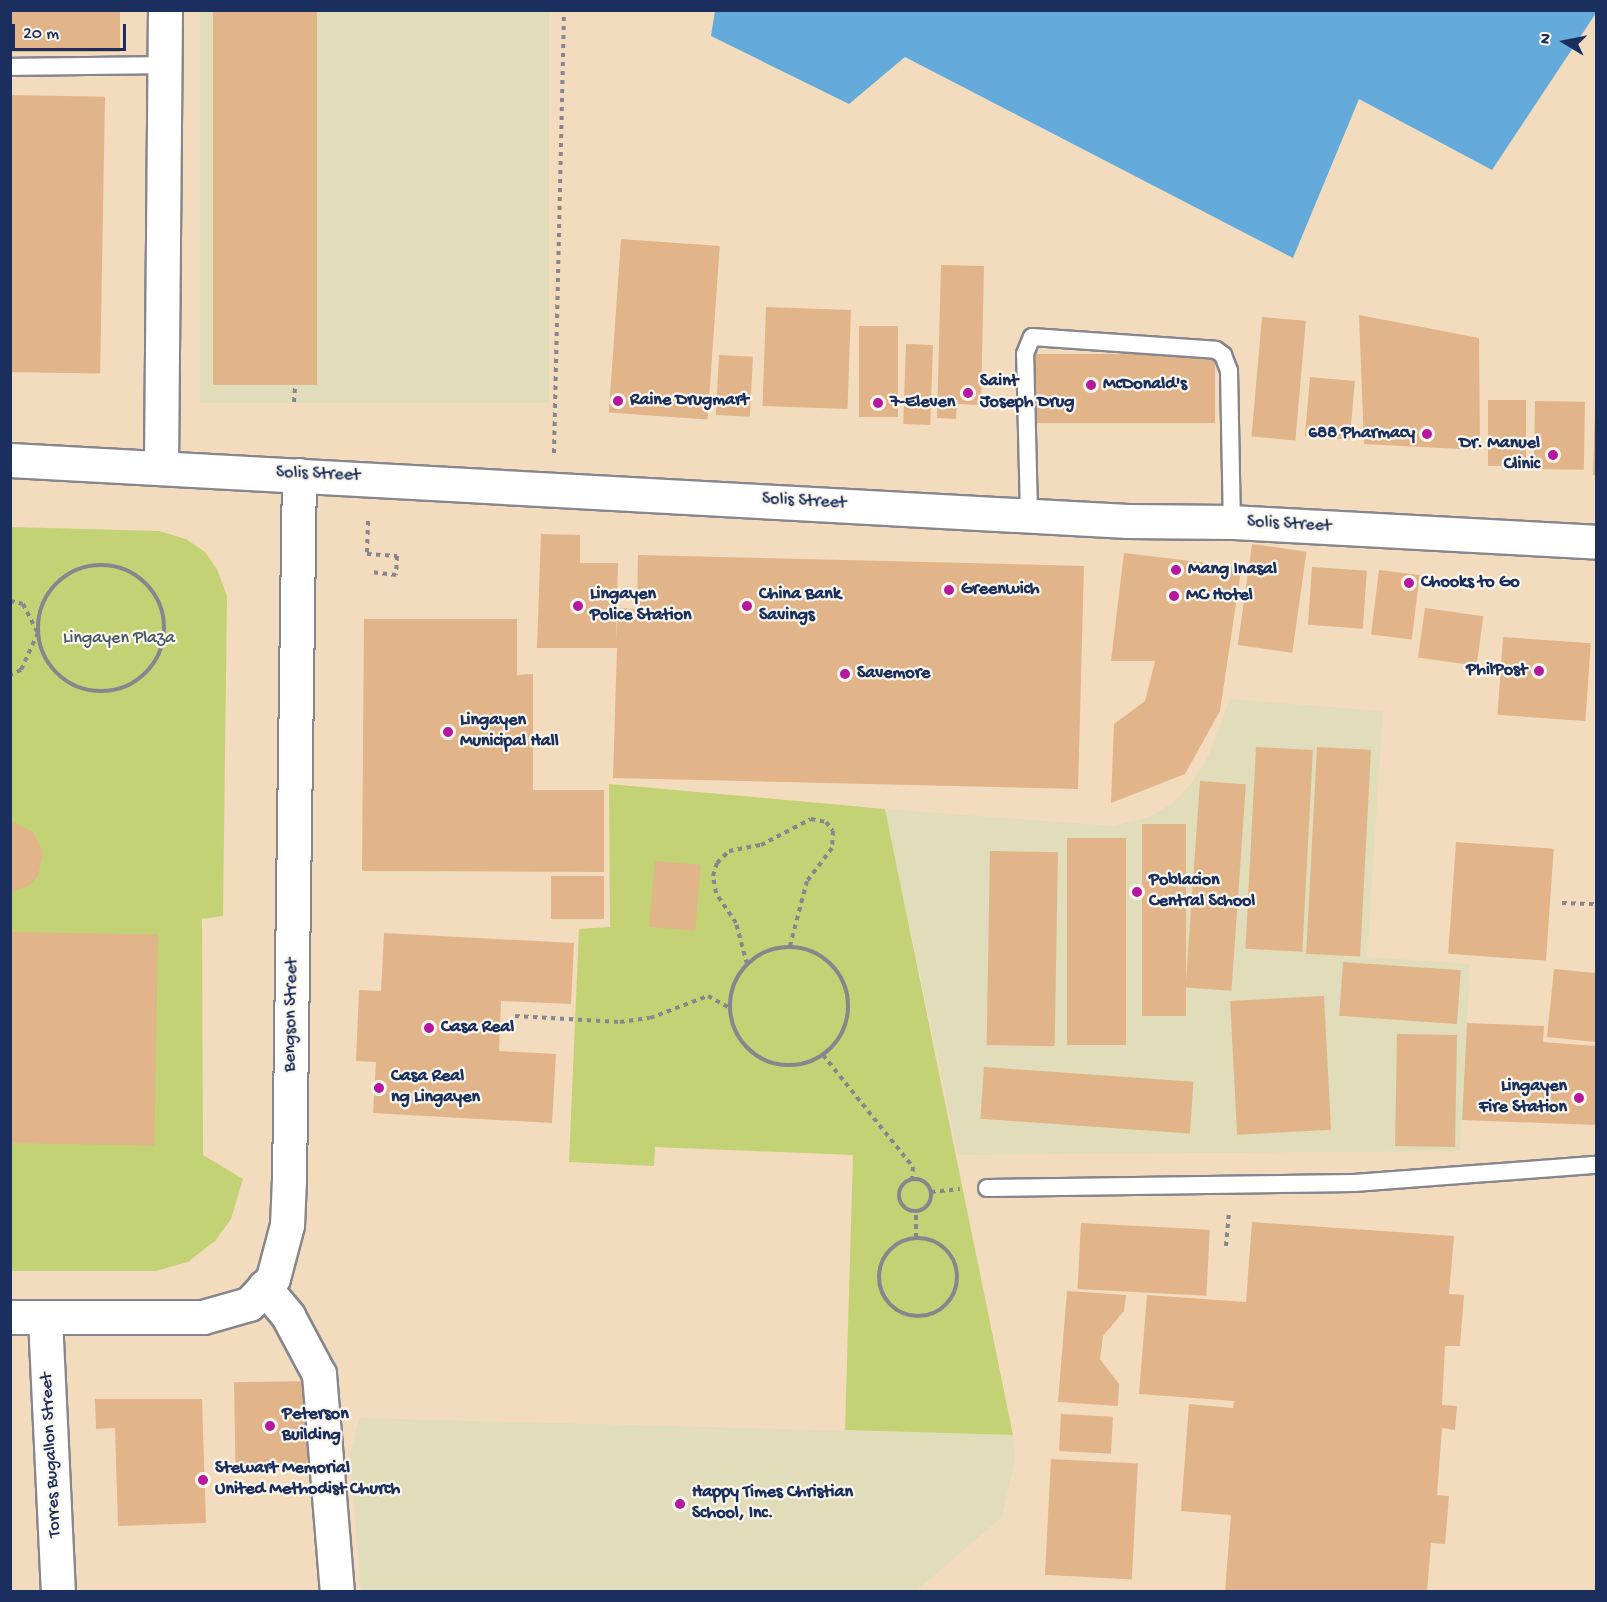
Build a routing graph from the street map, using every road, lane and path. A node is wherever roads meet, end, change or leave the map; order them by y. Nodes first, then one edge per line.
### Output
1 (165, 10) edge
2 (564, 10) edge
3 (164, 65) junction
4 (10, 67) edge
5 (295, 387) dead end
6 (294, 402) dead end
7 (10, 460) edge
8 (161, 467) junction
9 (299, 475) junction
10 (553, 487) junction
11 (1029, 514) junction
12 (368, 521) dead end
13 (1232, 522) junction
14 (1596, 542) edge
15 (370, 572) dead end
16 (10, 602) edge
17 (38, 633) junction
18 (10, 675) edge
19 (1562, 903) dead end
20 (1596, 904) edge
21 (790, 946) junction
22 (747, 964) junction
23 (730, 1008) junction
24 (515, 1016) dead end
25 (823, 1055) junction
26 (1596, 1165) edge
27 (912, 1179) junction
28 (987, 1188) dead end
29 (916, 1210) junction
30 (916, 1238) junction
31 (264, 1287) junction
32 (10, 1317) edge
33 (45, 1318) junction
34 (58, 1592) edge
35 (337, 1592) edge

1 - 3 main road
2 - 10 path
3 - 4 lane
3 - 8 main road
5 - 6 path
7 - 8 main road, Solis Street
8 - 9 main road, Solis Street
9 - 10 main road, Solis Street
9 - 31 main road, Bengson Street
10 - 11 main road, Solis Street
11 - 13 main road, Solis Street
11 - 13 lane
12 - 15 path
13 - 14 main road, Solis Street
16 - 17 path
17 - 17 path
17 - 18 path
19 - 20 path
21 - 22 path
21 - 22 path
21 - 25 path
22 - 23 path
23 - 24 path
23 - 25 path
25 - 27 path
26 - 28 lane
27 - 29 path
27 - 29 path
29 - 30 path
30 - 30 path
31 - 33 main road, Bengson Street
31 - 35 main road
32 - 33 main road, Bengson Street
33 - 34 main road, Torres Bugallon Street

